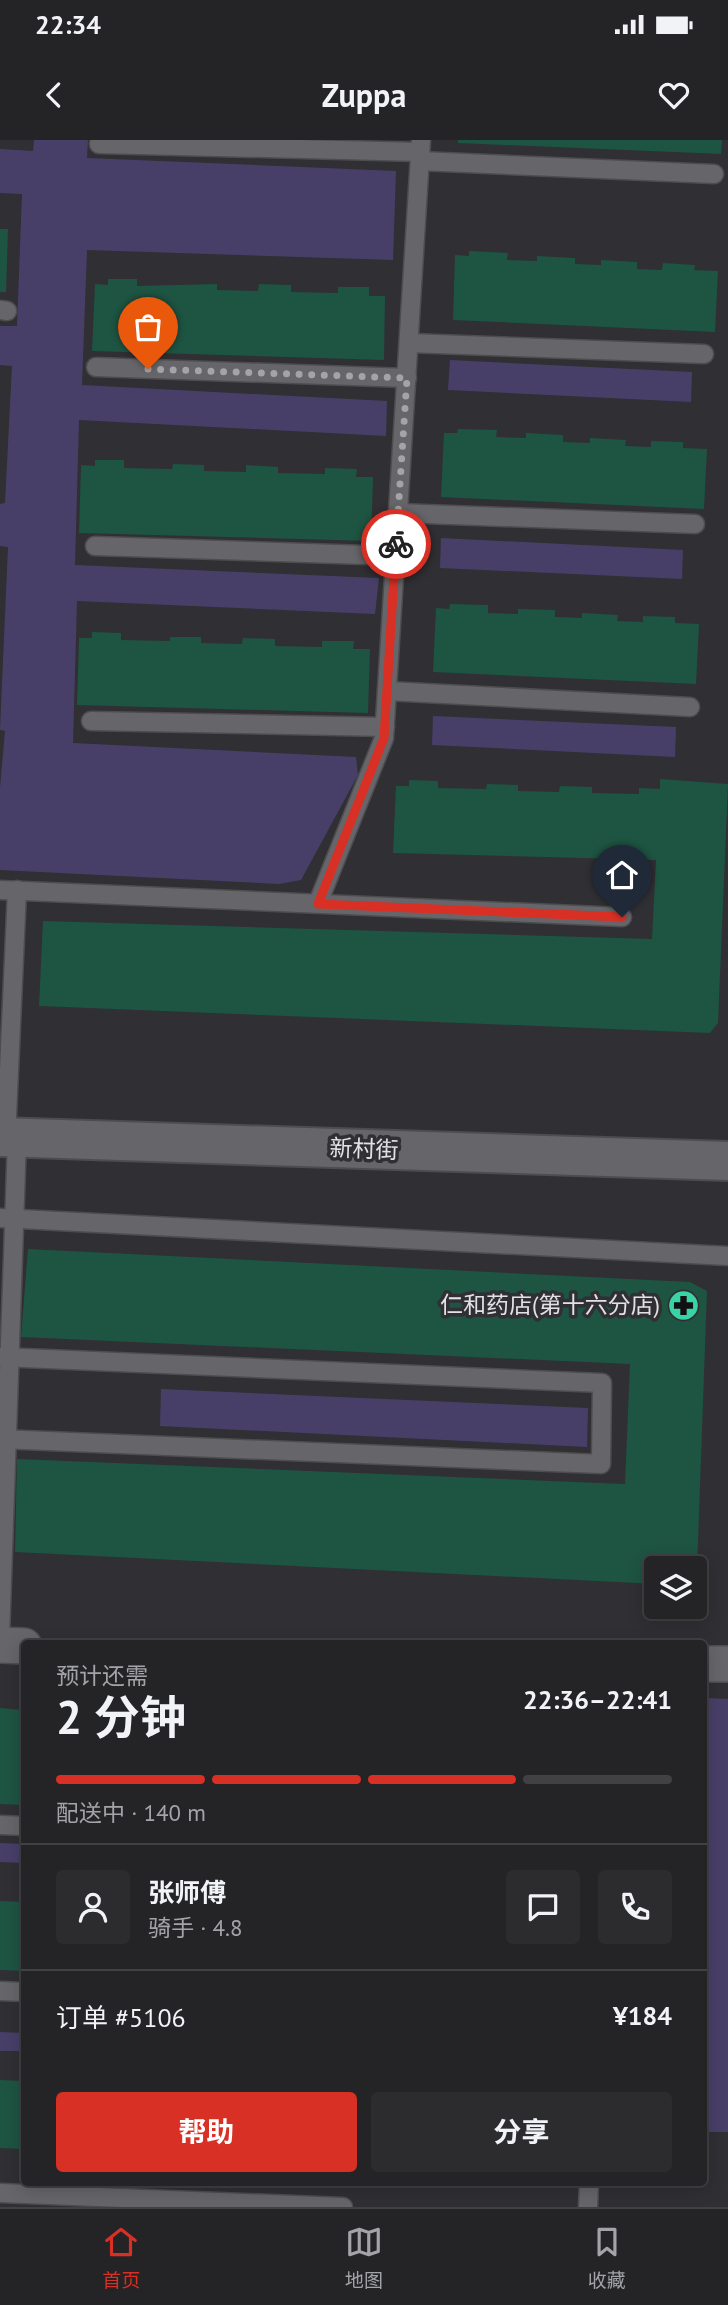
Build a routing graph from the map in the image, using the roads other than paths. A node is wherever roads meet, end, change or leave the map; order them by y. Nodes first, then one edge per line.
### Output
1 (99, 144) dead end
2 (421, 151) edge
3 (715, 174) dead end
4 (409, 342) junction
5 (704, 354) dead end
6 (96, 367) dead end
7 (407, 378) junction
8 (398, 513) junction
9 (695, 524) dead end
10 (94, 546) dead end
11 (396, 556) junction
12 (387, 691) junction
13 (690, 707) dead end
14 (91, 721) dead end
15 (385, 727) junction
16 (8, 890) edge
17 (318, 904) junction
18 (622, 917) dead end
19 (8, 1138) edge
20 (728, 1161) edge
21 (7, 1218) edge
22 (728, 1256) edge
23 (5, 1357) edge
24 (3, 1439) edge
25 (0, 1638) edge
26 (0, 1645) edge
27 (21, 1646) edge
28 (707, 1664) edge
29 (728, 1664) edge
30 (0, 1825) edge
31 (21, 1826) edge
32 (0, 1991) edge
33 (21, 1992) edge
34 (589, 2186) edge
35 (0, 2193) edge
36 (343, 2207) edge
37 (588, 2207) edge

1 - 2 lane
2 - 3 lane
2 - 4 lane
4 - 5 lane
4 - 7 lane
6 - 7 lane
7 - 8 lane
8 - 9 lane
8 - 11 lane
10 - 11 lane
11 - 12 lane
12 - 13 lane
12 - 15 lane
14 - 15 lane
15 - 17 lane
16 - 17 lane
16 - 19 lane
17 - 18 lane
19 - 20 street, 新村街
19 - 21 lane
21 - 22 lane
21 - 23 lane
23 - 24 lane
23 - 24 lane
24 - 25 lane
26 - 27 street
28 - 29 street
30 - 31 lane
32 - 33 lane
34 - 37 lane
35 - 36 lane

